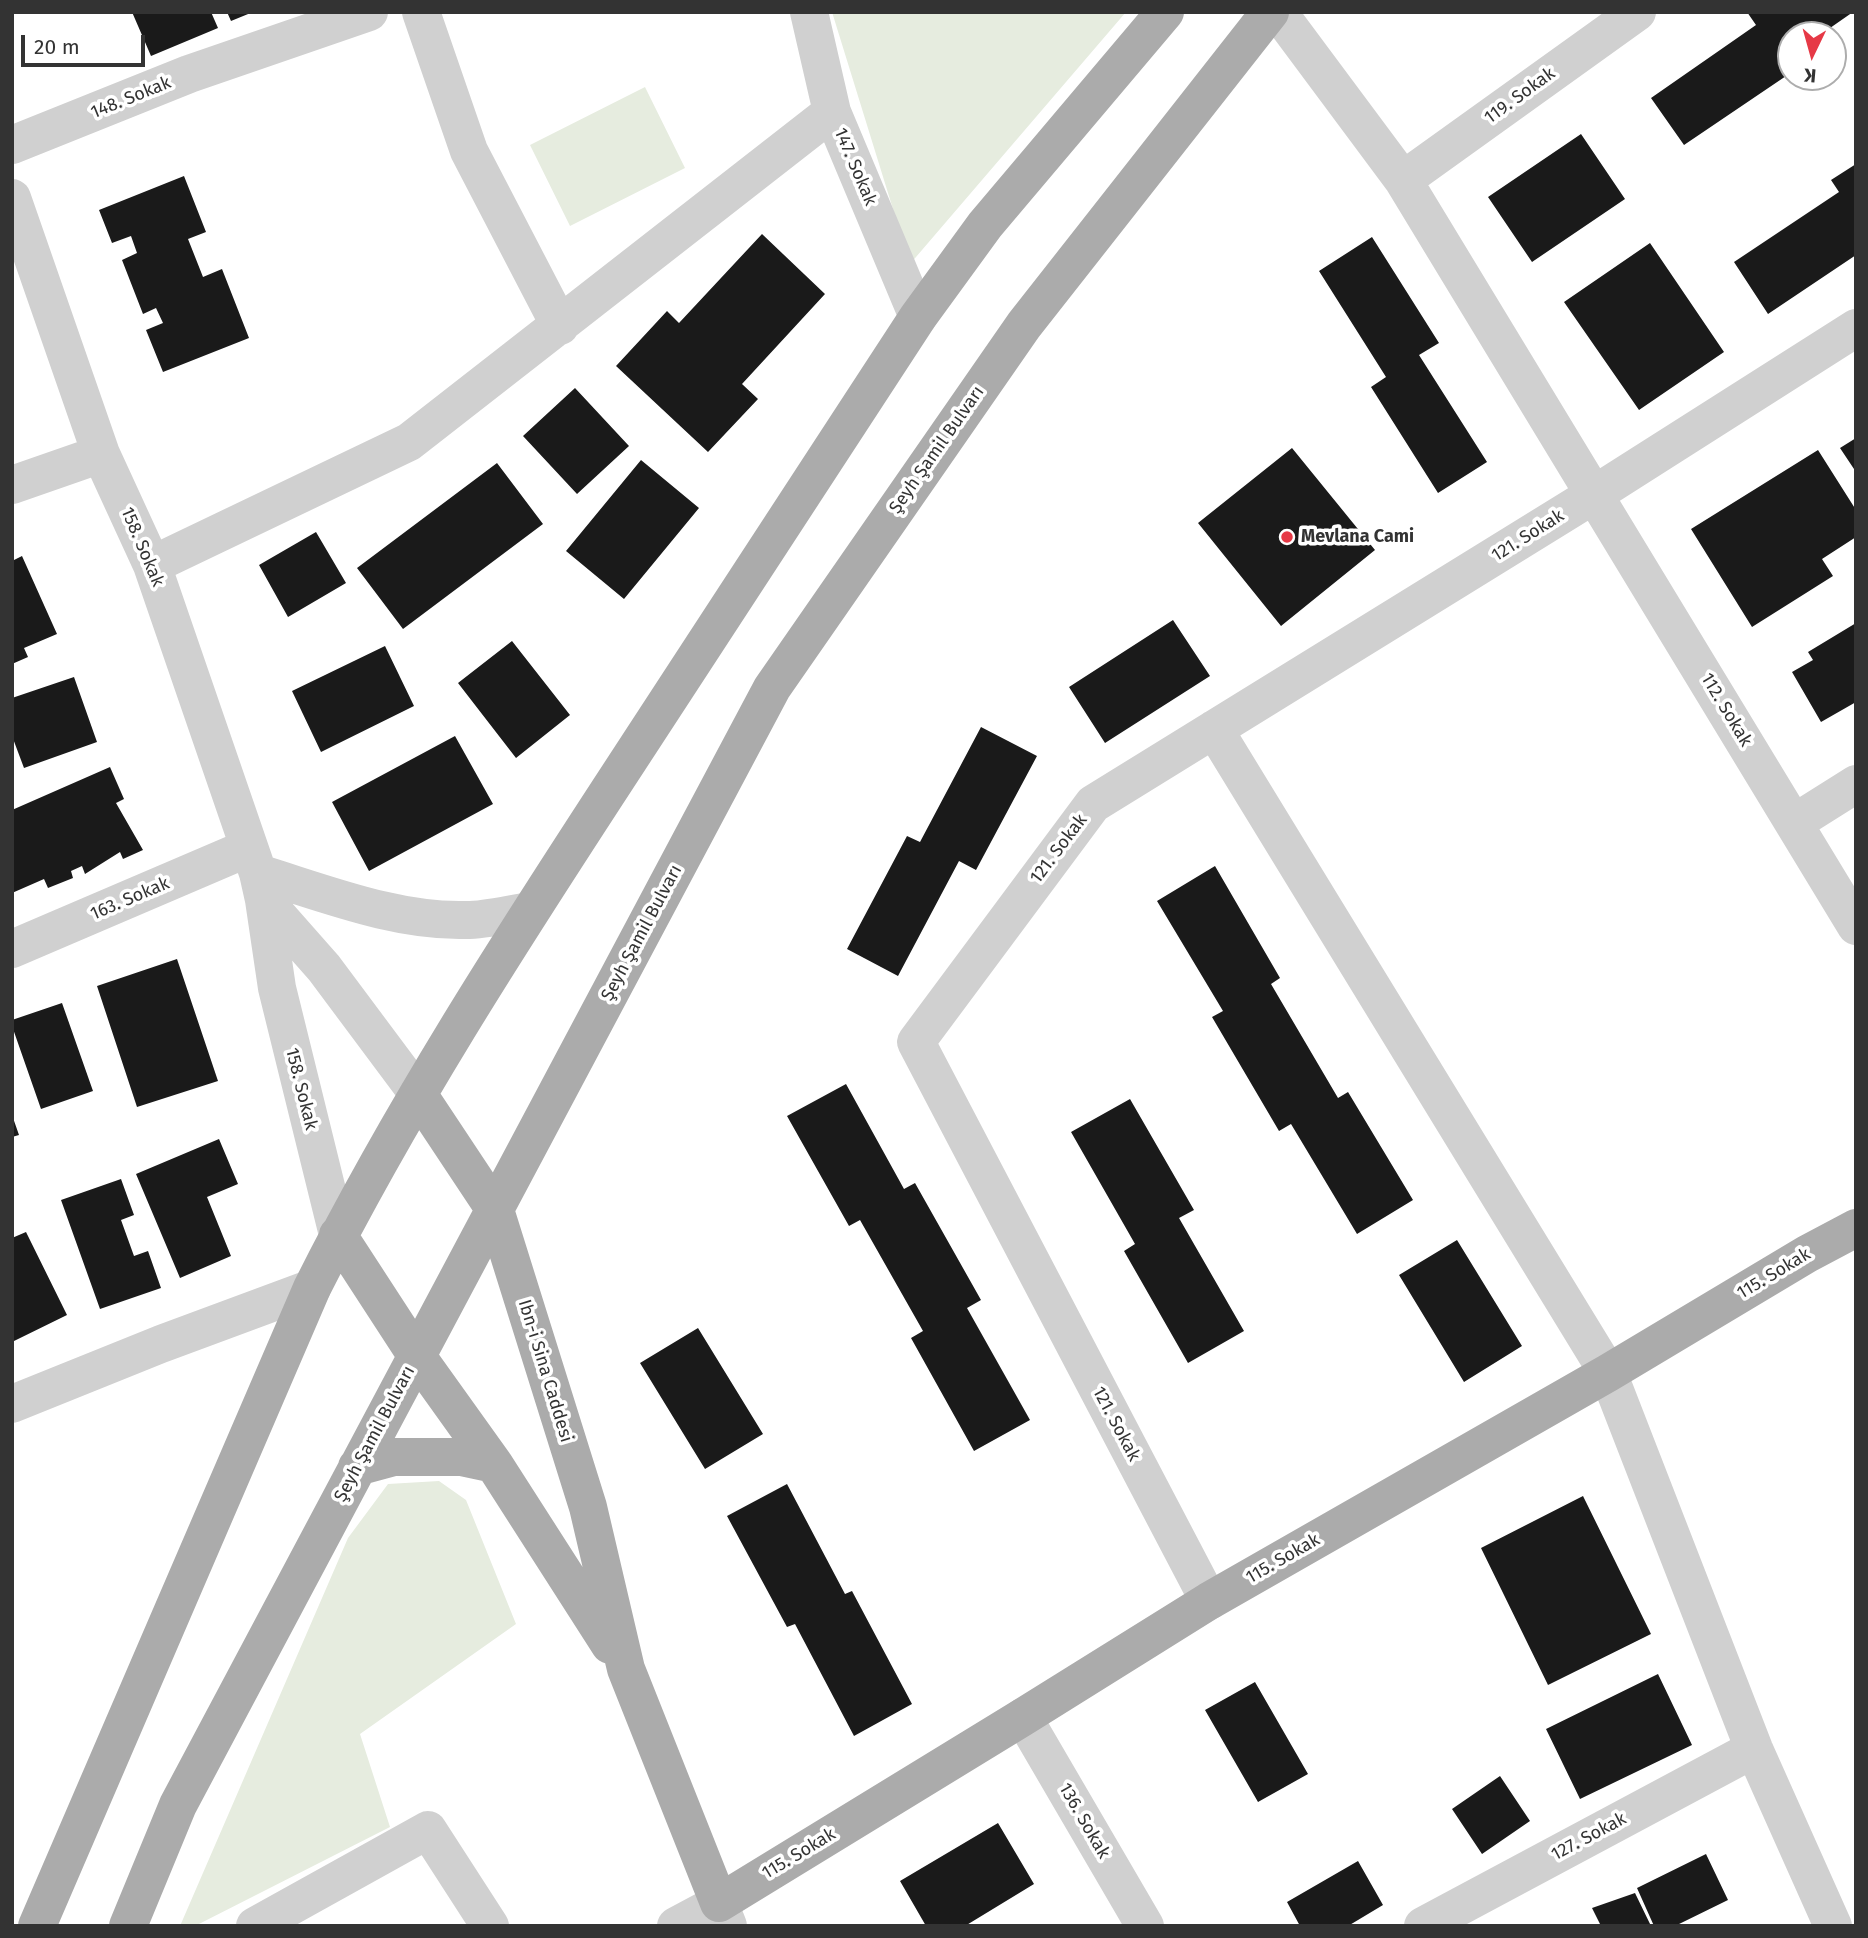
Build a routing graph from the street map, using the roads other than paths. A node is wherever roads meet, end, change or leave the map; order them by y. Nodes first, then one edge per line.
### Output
1 (369, 12) edge
2 (421, 12) edge
3 (809, 12) edge
4 (1165, 12) edge
5 (1270, 12) edge
6 (1278, 12) edge
7 (1637, 12) edge
8 (832, 112) junction
9 (12, 145) edge
10 (1403, 180) junction
11 (12, 198) edge
12 (918, 317) junction
13 (560, 326) junction
14 (1856, 328) edge
15 (101, 454) junction
16 (12, 485) edge
17 (1595, 494) junction
18 (152, 565) junction
19 (1214, 729) junction
20 (1856, 784) edge
21 (1794, 823) junction
22 (257, 873) junction
23 (530, 911) junction
24 (1856, 926) edge
25 (12, 949) edge
26 (418, 1094) junction
27 (495, 1210) junction
28 (1856, 1228) edge
29 (338, 1235) junction
30 (312, 1288) junction
31 (416, 1355) junction
32 (1608, 1373) junction
33 (12, 1404) edge
34 (494, 1464) junction
35 (357, 1467) junction
36 (1209, 1601) junction
37 (626, 1669) junction
38 (1023, 1717) junction
39 (1755, 1749) junction
40 (723, 1914) edge
41 (37, 1926) edge
42 (128, 1926) edge
43 (256, 1926) edge
44 (490, 1926) edge
45 (676, 1926) edge
46 (1145, 1926) edge
47 (1423, 1926) edge
48 (1833, 1926) edge

1 - 9 street, 148. Sokak
2 - 13 street
3 - 8 street, 147. Sokak
4 - 12 main road
5 - 27 main road, Şeyh Şamil Bulvarı
6 - 10 street, 112. Sokak
7 - 10 street, 119. Sokak
8 - 12 street, 147. Sokak
8 - 13 street
10 - 17 street, 112. Sokak
11 - 15 street, 158. Sokak
12 - 23 main road
13 - 18 street
14 - 17 street, 121. Sokak
15 - 16 street
15 - 18 street, 158. Sokak
17 - 19 street, 121. Sokak
17 - 21 street, 112. Sokak
18 - 22 street, 158. Sokak
19 - 32 street
19 - 36 street, 121. Sokak
20 - 21 street
21 - 24 street, 112. Sokak
22 - 23 street
22 - 25 street, 163. Sokak
22 - 26 street, 158. Sokak
22 - 29 street, 158. Sokak
23 - 26 main road
26 - 27 main road, Ibn-i Sina Caddesi
26 - 29 main road
27 - 31 main road, Şeyh Şamil Bulvarı
27 - 37 main road, Ibn-i Sina Caddesi
28 - 32 main road, 115. Sokak
29 - 30 main road
29 - 31 main road, Ibn-i Sina Caddesi
30 - 33 street
30 - 41 main road
31 - 34 main road, Ibn-i Sina Caddesi
31 - 35 main road, Şeyh Şamil Bulvarı
32 - 36 main road, 115. Sokak
32 - 39 street
34 - 35 main road
34 - 37 main road, Ibn-i Sina Caddesi
35 - 42 main road, Şeyh Şamil Bulvarı
36 - 38 main road, 115. Sokak
37 - 40 main road, Ibn-i Sina Caddesi
38 - 40 main road, 115. Sokak
38 - 46 street, 136. Sokak
39 - 47 street, 127. Sokak
39 - 48 street
40 - 45 street
43 - 44 street

